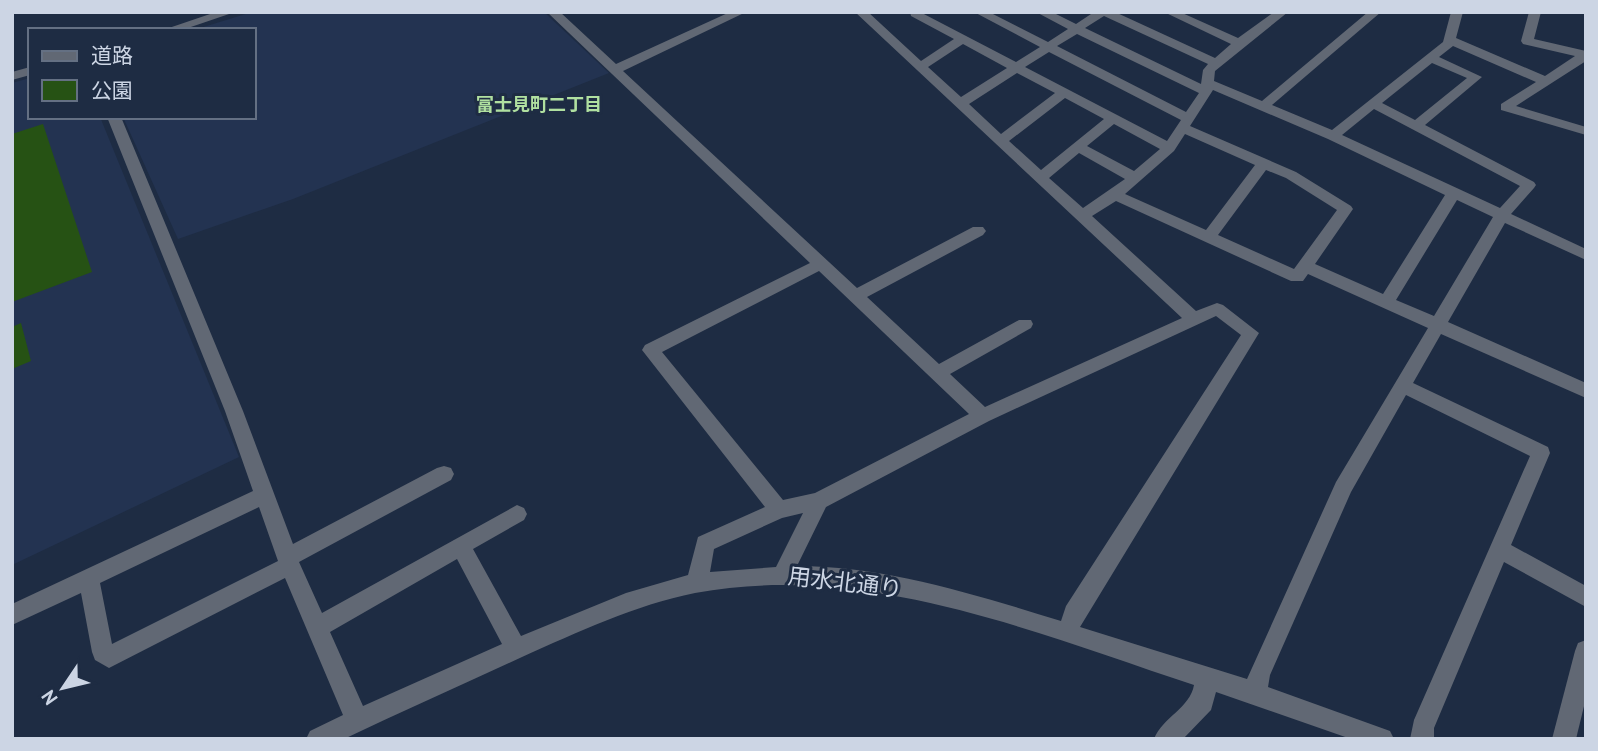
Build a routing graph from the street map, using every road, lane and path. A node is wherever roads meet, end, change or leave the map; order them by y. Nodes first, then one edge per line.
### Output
1 (229, 12) edge
2 (553, 12) edge
3 (740, 12) edge
4 (861, 12) edge
5 (980, 12) edge
6 (1042, 12) edge
7 (1104, 12) edge
8 (1170, 12) edge
9 (1375, 12) edge
10 (1457, 12) edge
11 (1535, 12) edge
12 (915, 13) edge
13 (1277, 13) edge
14 (197, 16) edge
15 (173, 28) edge
16 (1076, 28) junction
17 (962, 39) junction
18 (1450, 40) junction
19 (1239, 43) junction
20 (1047, 47) junction
21 (1585, 55) edge
22 (1431, 58) junction
23 (1215, 63) junction
24 (920, 67) junction
25 (1018, 69) junction
26 (614, 70) junction
27 (1545, 81) junction
28 (1207, 87) junction
29 (1064, 93) junction
30 (960, 104) junction
31 (1265, 104) junction
32 (1374, 104) junction
33 (1113, 118) junction
34 (115, 119) edge
35 (1185, 123) junction
36 (1417, 125) junction
37 (1586, 131) edge
38 (1333, 136) junction
39 (1000, 141) junction
40 (1078, 147) junction
41 (1169, 148) junction
42 (1264, 163) junction
43 (1040, 178) junction
44 (1135, 178) junction
45 (1453, 194) junction
46 (1115, 195) junction
47 (1082, 216) junction
48 (1500, 216) junction
49 (978, 232) dead end
50 (1208, 238) junction
51 (1586, 255) edge
52 (820, 264) junction
53 (1305, 266) junction
54 (855, 296) junction
55 (1386, 303) junction
56 (1194, 319) junction
57 (1025, 324) dead end
58 (1439, 327) junction
59 (937, 373) junction
60 (1404, 386) junction
61 (1586, 391) edge
62 (983, 416) junction
63 (444, 474) dead end
64 (266, 494) junction
65 (819, 501) junction
66 (779, 510) junction
67 (517, 514) dead end
68 (461, 546) junction
69 (1498, 548) junction
70 (289, 561) junction
71 (783, 574) junction
72 (89, 579) junction
73 (697, 583) junction
74 (1586, 597) edge
75 (12, 615) edge
76 (318, 627) junction
77 (1066, 633) junction
78 (516, 649) junction
79 (1586, 651) edge
80 (1208, 677) junction
81 (1255, 694) junction
82 (356, 721) junction
83 (318, 739) edge
84 (1166, 739) edge
85 (1382, 739) edge
86 (1422, 739) edge
87 (1564, 739) edge

1 - 14 street
2 - 26 street
3 - 26 street
4 - 24 street
5 - 20 street
6 - 16 street
7 - 16 street
7 - 23 street
8 - 19 street
9 - 31 street
10 - 18 street
11 - 21 street
12 - 17 street
13 - 19 street
14 - 15 street
16 - 20 street
16 - 28 street
17 - 24 street
17 - 25 street
18 - 22 street
18 - 27 street
19 - 23 street
20 - 25 street
20 - 35 street
21 - 27 street
22 - 32 street
22 - 36 street
23 - 28 street
24 - 30 street
25 - 29 street
25 - 30 street
26 - 52 street
27 - 37 street
28 - 31 street
28 - 35 street
29 - 33 street
29 - 39 street
30 - 39 street
31 - 38 street
32 - 36 street
32 - 38 street
33 - 40 street
33 - 41 street
34 - 64 street
35 - 41 street
35 - 42 street
36 - 48 street
38 - 45 street
39 - 43 street
40 - 43 street
40 - 44 street
41 - 44 street
42 - 50 street
42 - 53 street
43 - 47 street
44 - 46 street
45 - 48 street
45 - 55 street
46 - 47 street
46 - 50 street
47 - 56 street
48 - 51 street
48 - 58 street
49 - 54 street
50 - 53 street
52 - 54 street
52 - 66 street
53 - 55 street
54 - 59 street
55 - 58 street
56 - 62 street
56 - 77 street
57 - 59 street
58 - 60 street
58 - 61 street
59 - 62 street
60 - 69 street
60 - 81 street
62 - 65 street
63 - 70 street
64 - 70 street
64 - 72 street
65 - 66 street
65 - 71 street
66 - 73 street
67 - 68 street
68 - 76 street
68 - 78 street
69 - 74 street
69 - 86 street
70 - 72 street
70 - 76 street
71 - 73 street, 用水北通り
71 - 77 street, 用水北通り
72 - 75 street
73 - 78 street, 用水北通り
76 - 82 street
77 - 80 street, 用水北通り
78 - 82 street, 用水北通り
79 - 87 street
80 - 81 street, 用水北通り
80 - 84 street
81 - 85 street, 用水北通り
82 - 83 street, 用水北通り

